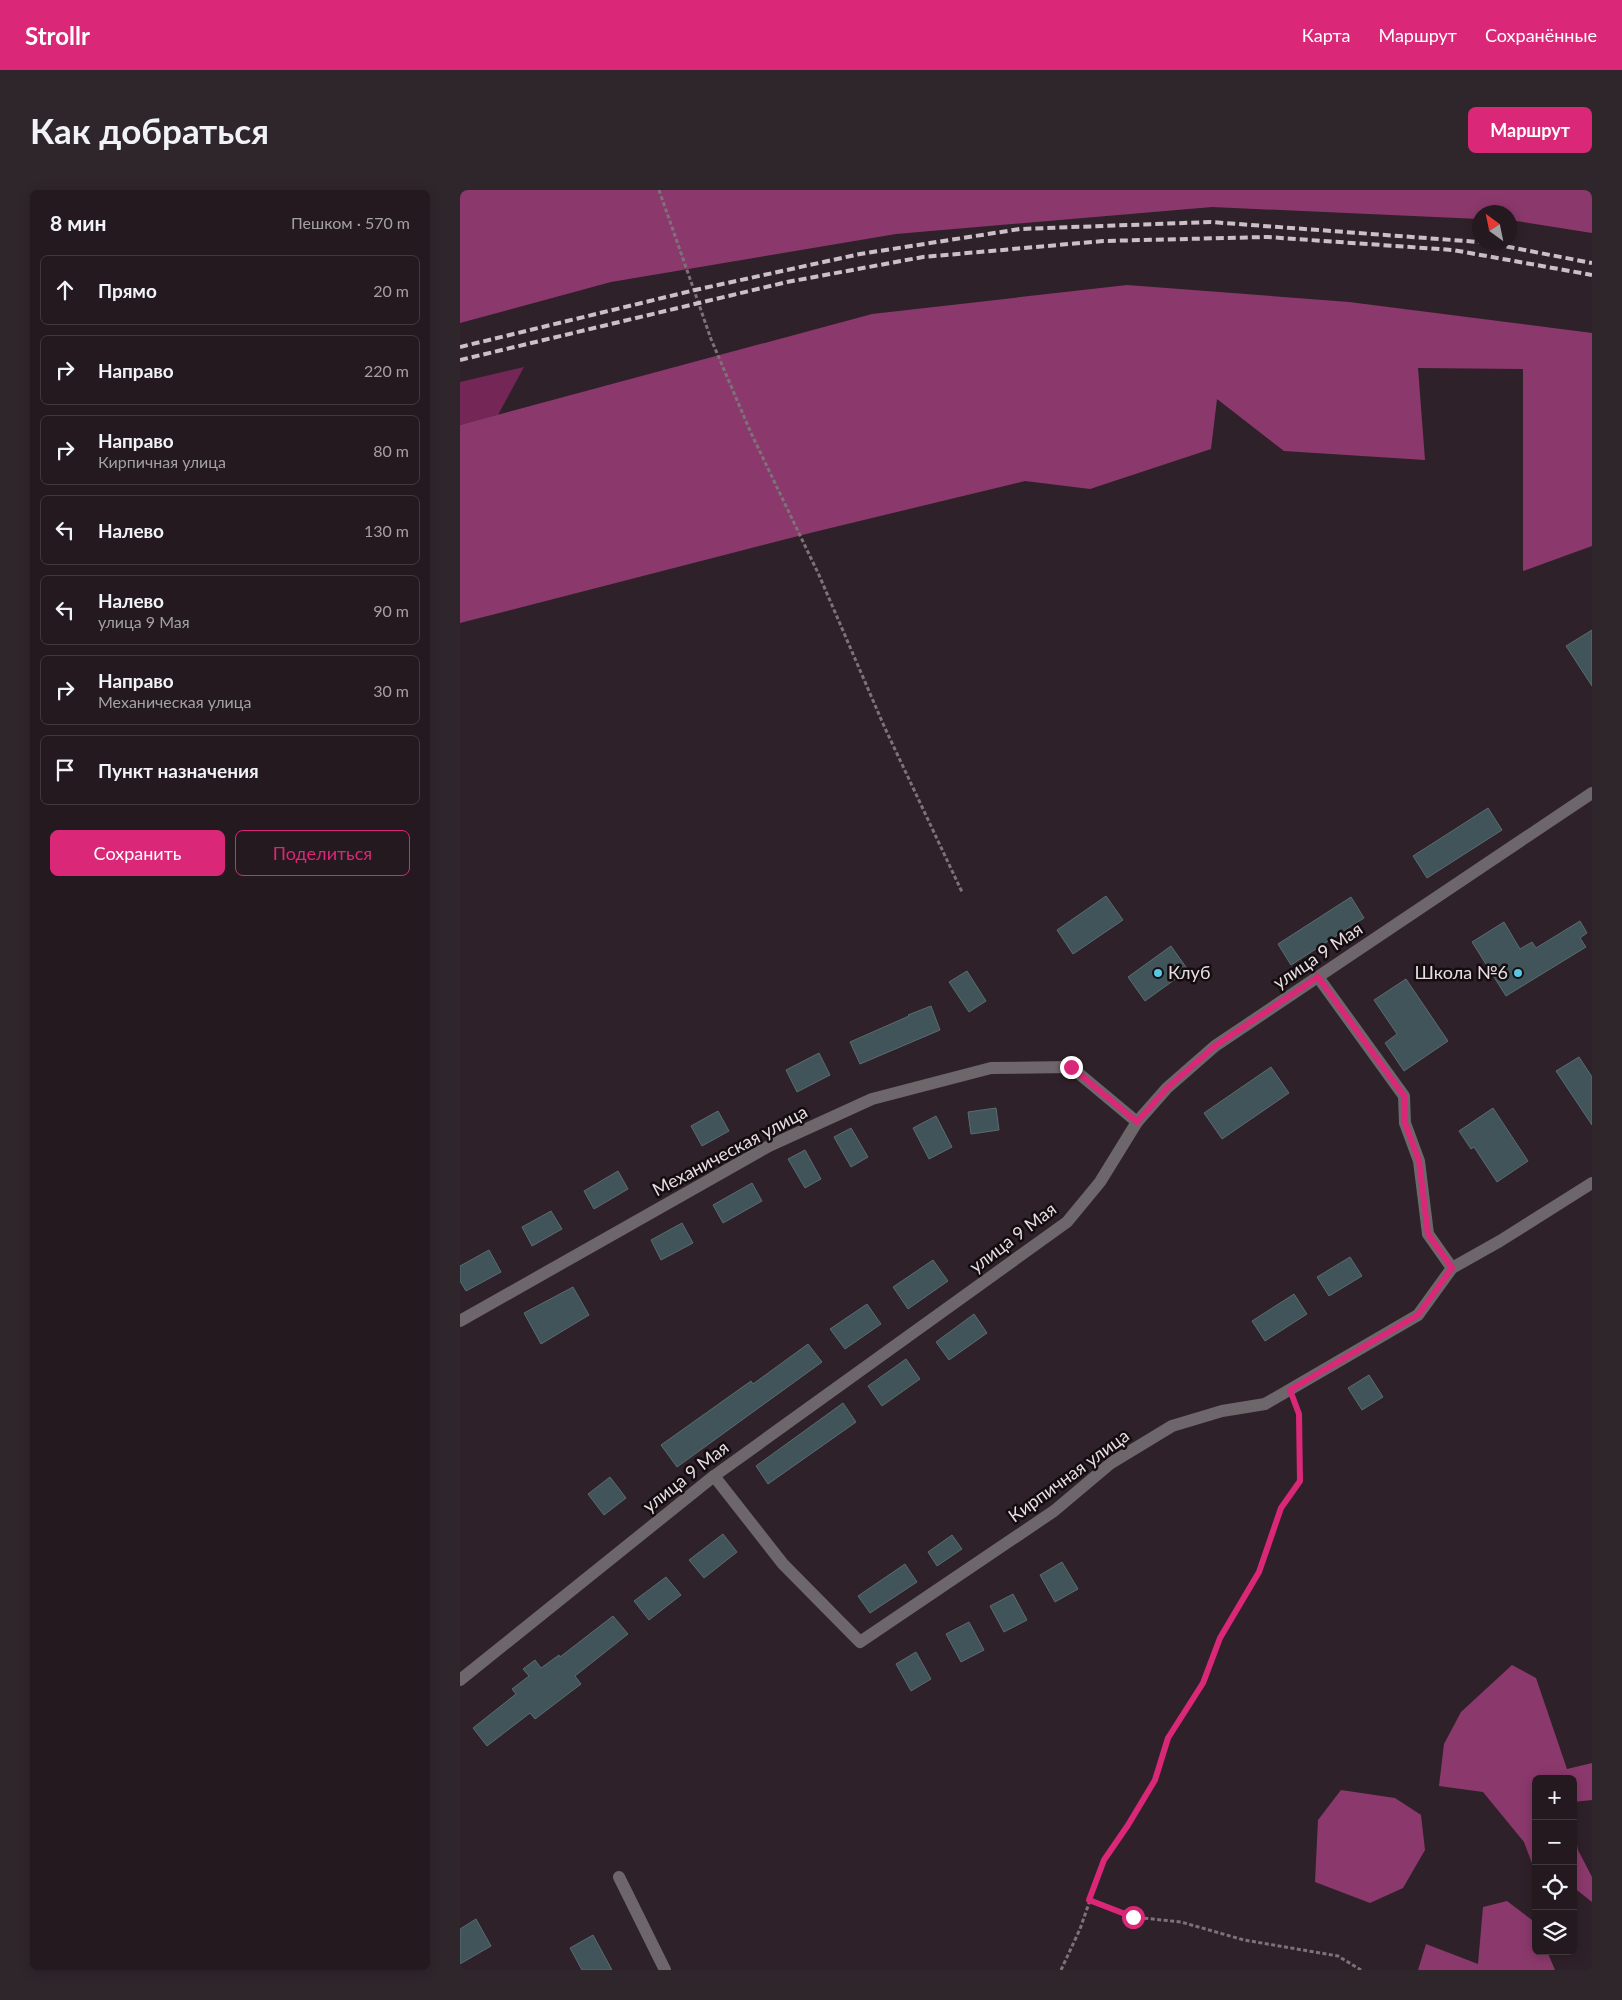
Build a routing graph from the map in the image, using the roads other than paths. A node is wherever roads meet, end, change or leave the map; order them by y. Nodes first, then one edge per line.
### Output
1 (1592, 794) edge
2 (1318, 977) junction
3 (1137, 1122) junction
4 (1592, 1182) edge
5 (1452, 1268) junction
6 (460, 1322) edge
7 (714, 1476) junction
8 (460, 1680) edge
9 (619, 1877) dead end
10 (665, 1970) edge

1 - 2 street, улица 9 Мая
2 - 3 street, улица 9 Мая
2 - 5 street
3 - 6 street, Механическая улица
3 - 7 street, улица 9 Мая
4 - 5 street, Кирпичная улица
5 - 7 street, Кирпичная улица
7 - 8 street, улица 9 Мая
9 - 10 street

